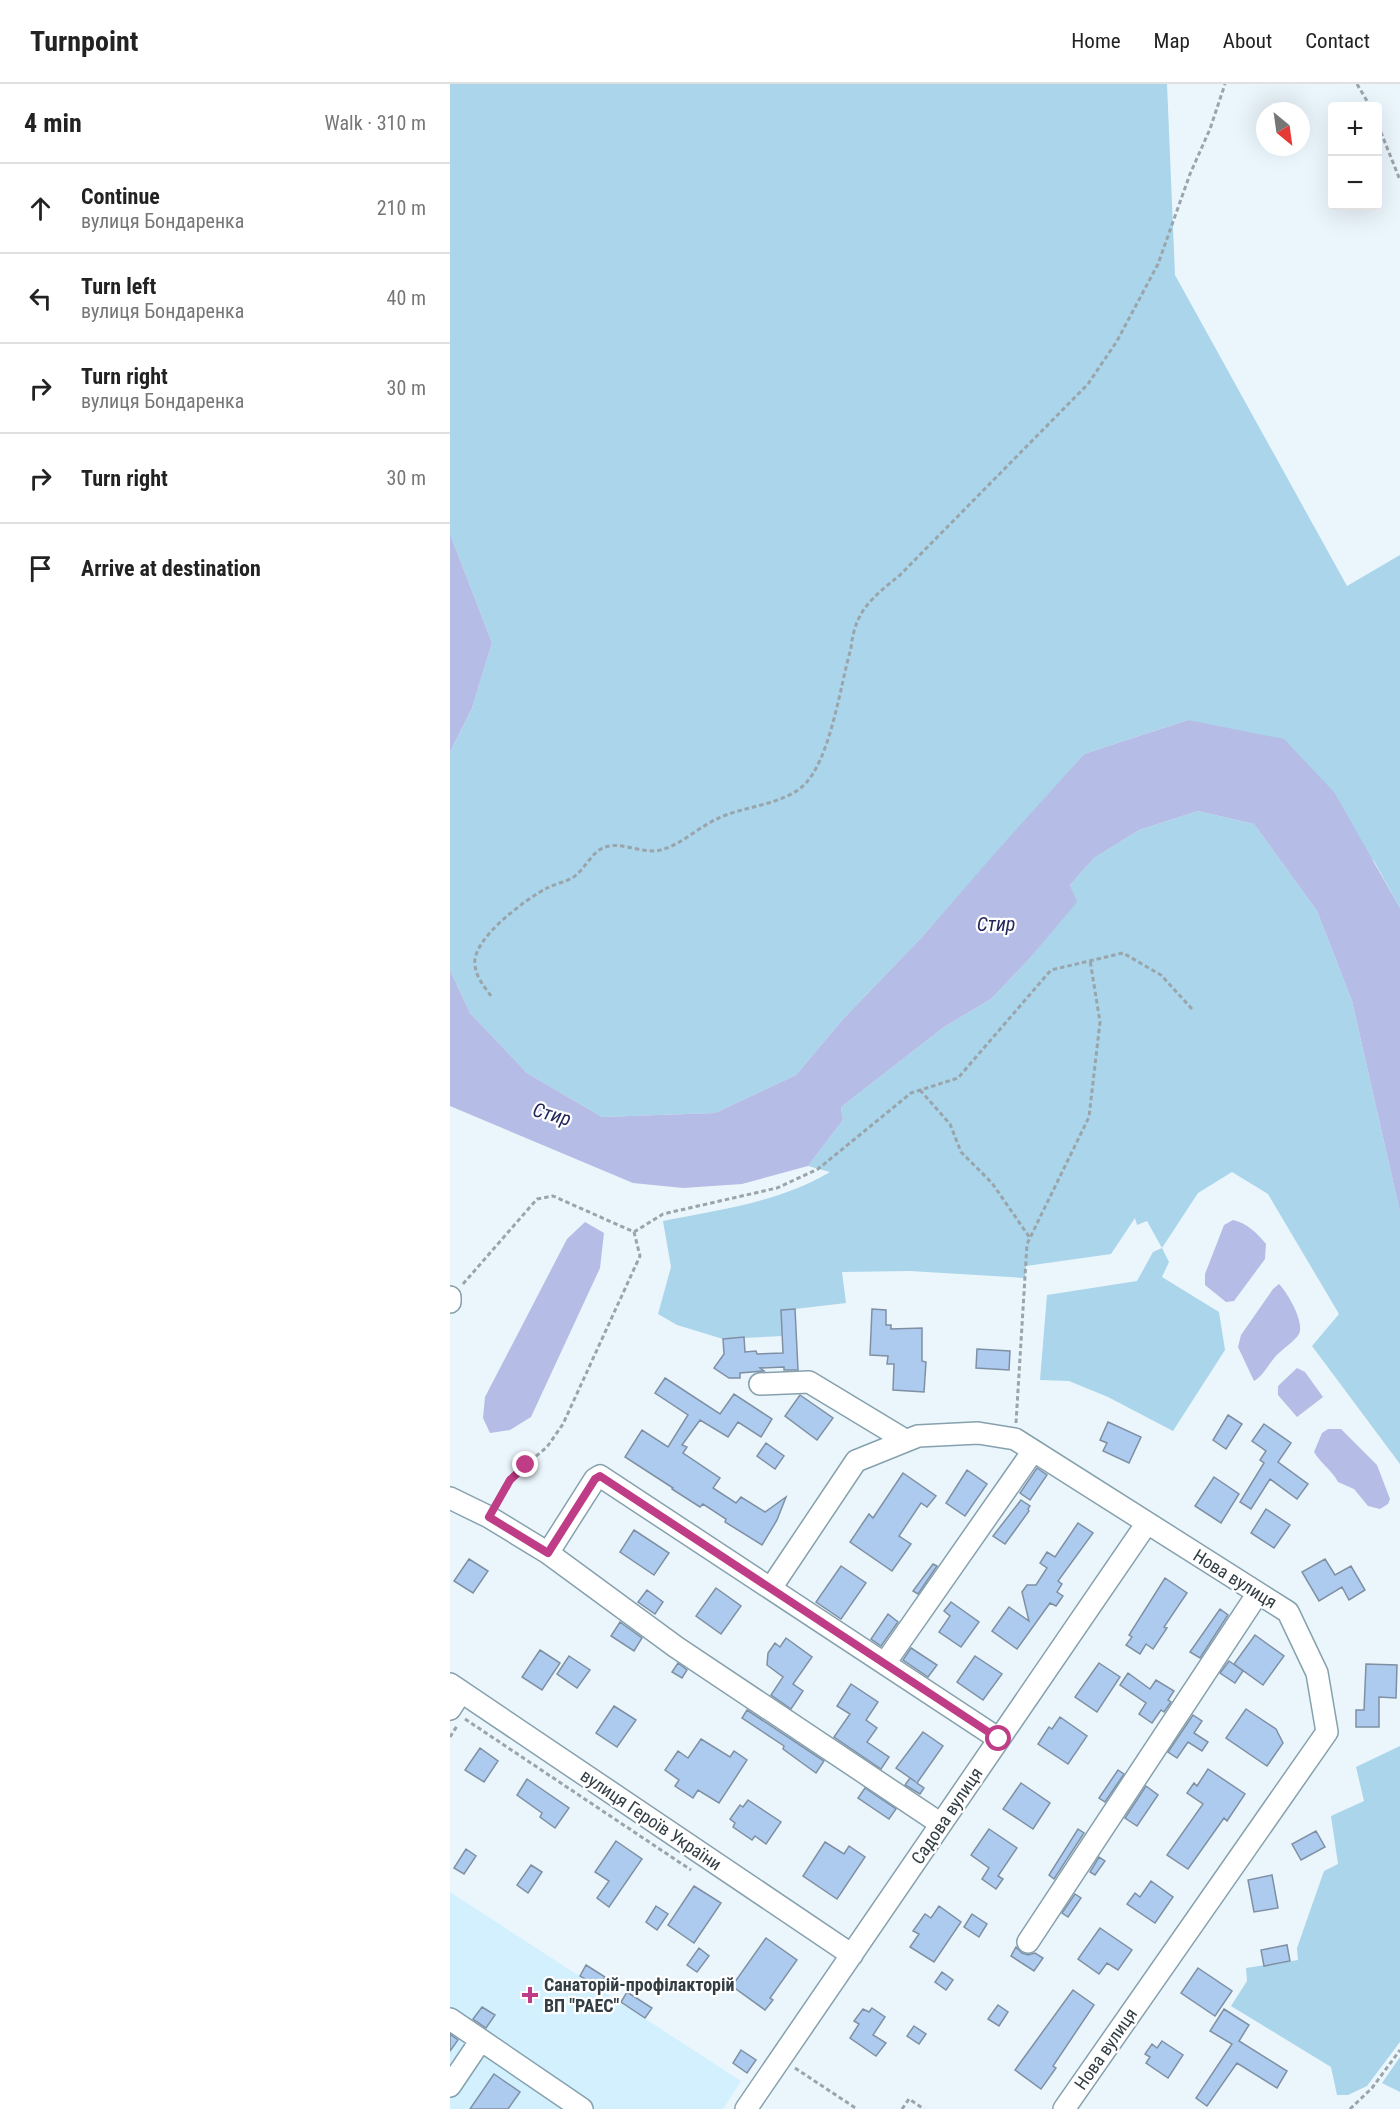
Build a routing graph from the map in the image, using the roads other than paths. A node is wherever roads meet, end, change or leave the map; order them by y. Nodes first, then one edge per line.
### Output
1 (760, 1384) dead end
2 (905, 1440) junction
3 (1033, 1451) junction
4 (450, 1498) edge
5 (1147, 1523) junction
6 (548, 1553) junction
7 (771, 1588) junction
8 (1258, 1593) junction
9 (885, 1663) junction
10 (454, 1695) edge
11 (999, 1739) junction
12 (941, 1824) junction
13 (1028, 1942) dead end
14 (852, 1955) junction
15 (450, 2019) edge
16 (481, 2040) junction
17 (450, 2086) edge
18 (582, 2109) edge
19 (746, 2109) edge
20 (1064, 2109) edge

1 - 2 street
2 - 3 street, Нова вулиця
2 - 7 street, Нова вулиця
3 - 5 street, Нова вулиця
3 - 9 street
4 - 6 street
5 - 8 street, Нова вулиця
5 - 11 street, Садова вулиця
6 - 7 street
6 - 12 street
7 - 9 street
8 - 13 street
8 - 20 street, Нова вулиця
9 - 11 street
10 - 14 street, вулиця Героїв України
11 - 12 street, Садова вулиця
12 - 14 street, Садова вулиця
14 - 19 street, Садова вулиця
15 - 16 street
16 - 17 street
16 - 18 street

